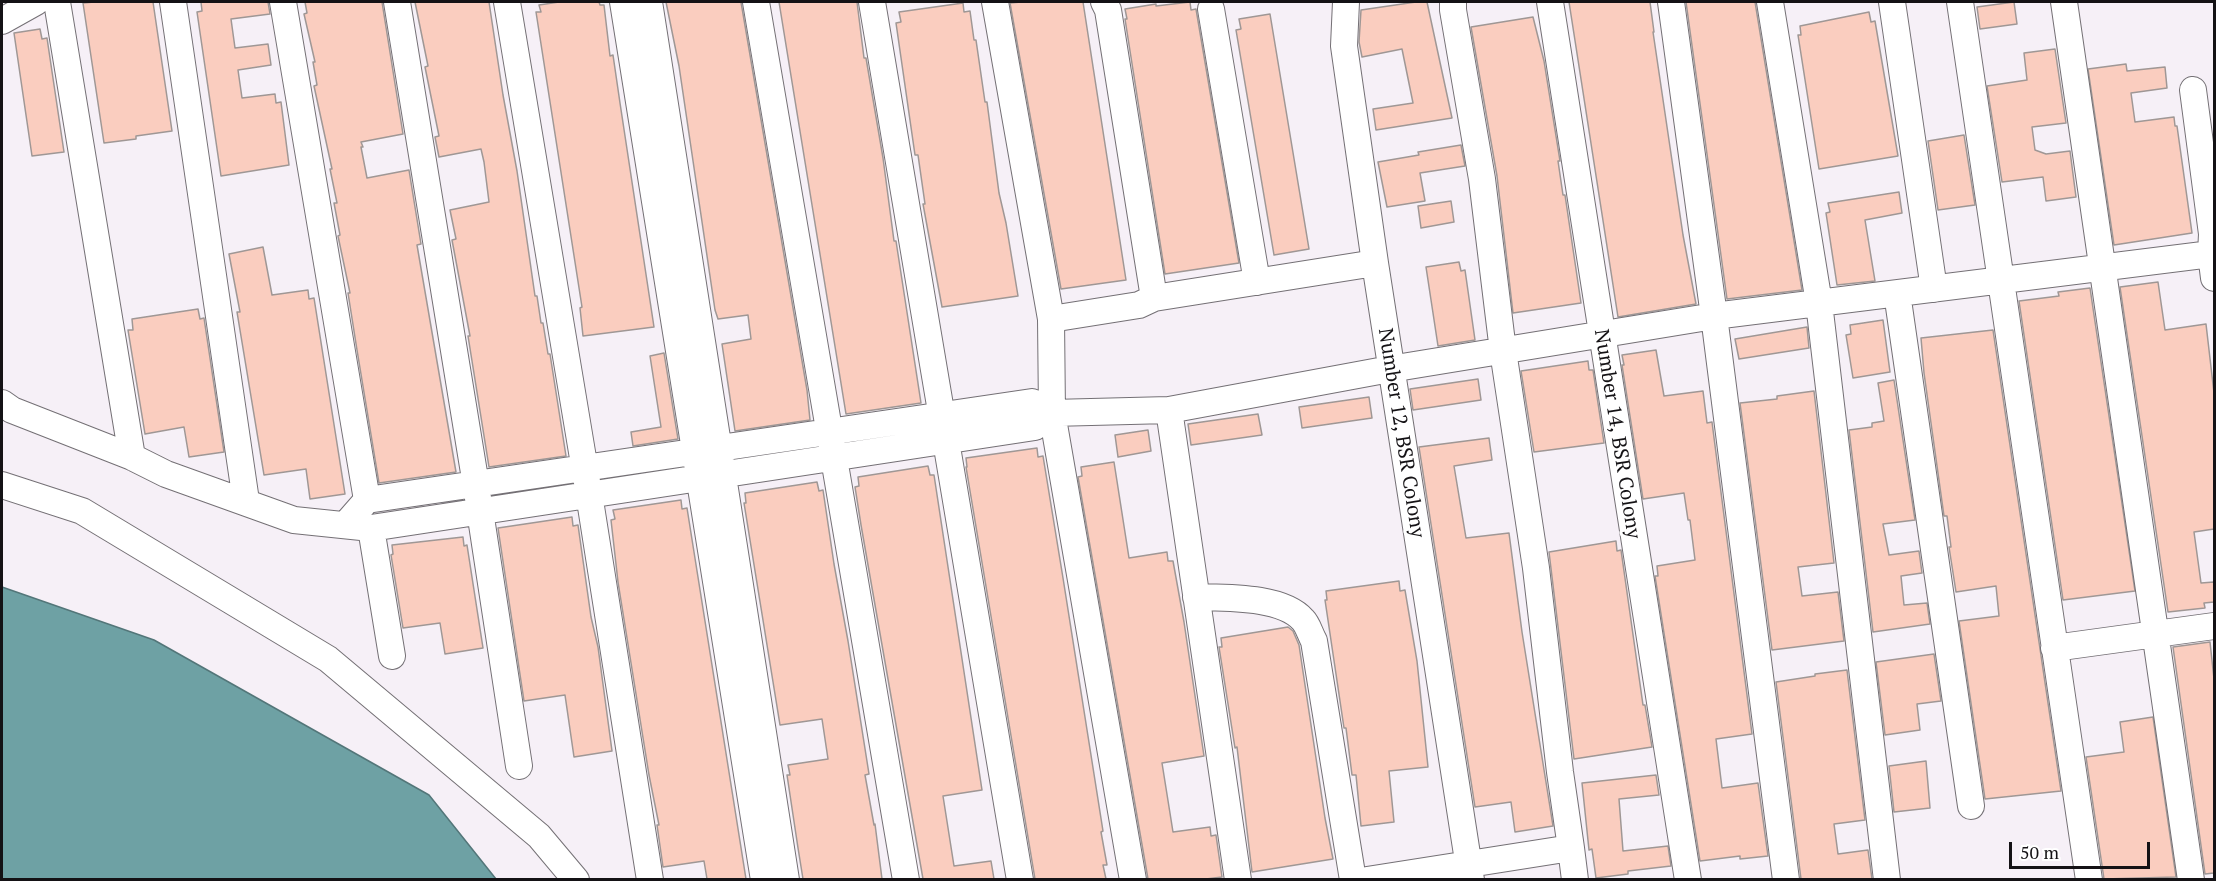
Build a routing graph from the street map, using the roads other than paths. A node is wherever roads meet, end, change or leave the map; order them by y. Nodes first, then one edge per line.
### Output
1 (36, 2) edge
2 (57, 2) edge
3 (172, 2) edge
4 (283, 2) edge
5 (397, 2) edge
6 (507, 2) edge
7 (623, 2) edge
8 (649, 2) edge
9 (756, 2) edge
10 (872, 2) edge
11 (995, 2) edge
12 (1104, 2) edge
13 (1346, 2) edge
14 (1453, 2) edge
15 (1550, 2) edge
16 (1671, 2) edge
17 (1770, 2) edge
18 (1892, 2) edge
19 (1960, 2) edge
20 (2064, 2) edge
21 (1211, 9) dead end
22 (2, 21) edge
23 (2193, 90) dead end
24 (1375, 263) junction
25 (2213, 266) edge
26 (2101, 268) junction
27 (2001, 280) junction
28 (1257, 282) junction
29 (1934, 289) junction
30 (1897, 293) junction
31 (1154, 298) junction
32 (1820, 303) junction
33 (1714, 316) junction
34 (1051, 319) junction
35 (1602, 335) junction
36 (1503, 351) junction
37 (1390, 369) junction
38 (2, 403) edge
39 (1168, 410) junction
40 (1052, 413) junction
41 (944, 416) junction
42 (948, 441) junction
43 (832, 445) junction
44 (132, 457) junction
45 (710, 463) junction
46 (587, 482) junction
47 (2, 485) edge
48 (476, 485) junction
49 (367, 500) junction
50 (246, 501) junction
51 (479, 511) junction
52 (346, 524) junction
53 (371, 528) junction
54 (1196, 597) junction
55 (2214, 626) edge
56 (2157, 634) junction
57 (2054, 648) junction
58 (392, 656) dead end
59 (519, 766) dead end
60 (1971, 806) dead end
61 (1571, 848) junction
62 (1470, 871) edge
63 (1687, 873) edge
64 (576, 879) edge
65 (650, 879) edge
66 (764, 879) edge
67 (786, 879) edge
68 (906, 879) edge
69 (1020, 879) edge
70 (1133, 879) edge
71 (1238, 879) edge
72 (1353, 879) edge
73 (1367, 879) edge
74 (1575, 879) edge
75 (1786, 879) edge
76 (1887, 879) edge
77 (2088, 879) edge
78 (2190, 879) edge

1 - 22 street
2 - 44 street
3 - 50 street
4 - 49 street
5 - 48 street
6 - 46 street
7 - 45 street
8 - 45 street
9 - 43 street
10 - 41 street
11 - 34 street
12 - 31 street
13 - 24 street, Number 12, BSR Colony
14 - 36 street
15 - 35 street, Number 14, BSR Colony
16 - 33 street
17 - 32 street
18 - 29 street
19 - 27 street
20 - 26 street
21 - 28 street
23 - 25 street
24 - 28 street
24 - 37 street, Number 12, BSR Colony
25 - 26 street
26 - 27 street
26 - 56 street
27 - 29 street
27 - 57 street
28 - 31 street
29 - 30 street
30 - 32 street
30 - 60 street
31 - 34 street
32 - 33 street
32 - 76 street
33 - 35 street
33 - 75 street
34 - 40 street
35 - 36 street
35 - 63 street, Number 14, BSR Colony
36 - 37 street
36 - 61 street
37 - 39 street
37 - 62 street, Number 12, BSR Colony
38 - 44 street
39 - 40 street
39 - 54 street
40 - 41 street
40 - 42 street
40 - 70 street
41 - 42 street
41 - 43 street
42 - 43 street
42 - 69 street
43 - 45 street
43 - 68 street
44 - 50 street
45 - 46 street
45 - 66 street
45 - 67 street
46 - 48 street
46 - 51 street
46 - 65 street
47 - 64 street
48 - 49 street
48 - 51 street
49 - 52 street
50 - 52 street
51 - 53 street
51 - 59 street
52 - 53 street
53 - 58 street
54 - 71 street
54 - 72 street
55 - 56 street
56 - 57 street
56 - 78 street
57 - 77 street
61 - 62 street
61 - 74 street
62 - 73 street

